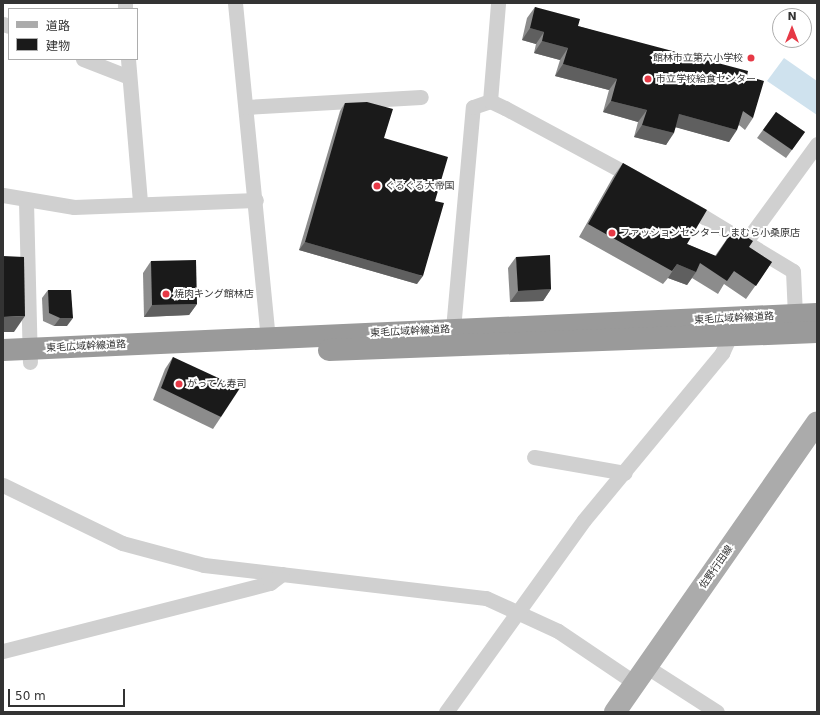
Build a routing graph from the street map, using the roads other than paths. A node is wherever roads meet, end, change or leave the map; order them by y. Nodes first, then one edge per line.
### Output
1 (235, 3) edge
2 (498, 3) edge
3 (86, 60) edge
4 (128, 60) edge
5 (129, 77) junction
6 (422, 97) dead end
7 (490, 101) junction
8 (246, 107) junction
9 (817, 144) edge
10 (651, 186) edge
11 (3, 195) edge
12 (672, 198) edge
13 (256, 200) junction
14 (26, 201) junction
15 (140, 203) junction
16 (746, 240) junction
17 (11, 263) edge
18 (26, 263) junction
19 (817, 314) edge
20 (795, 315) junction
21 (453, 329) junction
22 (817, 332) edge
23 (730, 336) junction
24 (268, 338) junction
25 (3, 350) edge
26 (30, 355) junction
27 (3, 363) edge
28 (817, 422) edge
29 (534, 457) dead end
30 (625, 473) junction
31 (3, 485) edge
32 (282, 574) junction
33 (518, 610) junction
34 (3, 651) edge
35 (641, 675) junction
36 (446, 712) edge
37 (615, 712) edge
38 (717, 712) edge

1 - 8 street
2 - 7 street
3 - 5 street
4 - 5 street
5 - 15 street
6 - 8 street
7 - 10 street
7 - 21 street
8 - 13 street
9 - 16 street
11 - 14 street
12 - 16 street
13 - 15 street
13 - 24 street
14 - 15 street
14 - 18 street
16 - 20 street
17 - 18 street
18 - 26 street
19 - 20 highway, 東毛広域幹線道路
20 - 21 highway, 東毛広域幹線道路
21 - 24 highway, 東毛広域幹線道路
22 - 23 highway, 東毛広域幹線道路
23 - 26 highway, 東毛広域幹線道路
23 - 30 street
24 - 26 highway, 東毛広域幹線道路
25 - 26 highway, 東毛広域幹線道路
26 - 27 highway, 東毛広域幹線道路
28 - 35 main road, 佐野行田線
29 - 30 street
30 - 33 street
31 - 32 street
32 - 33 street
32 - 34 street
33 - 35 street
33 - 36 street
35 - 37 main road, 佐野行田線
35 - 38 street

